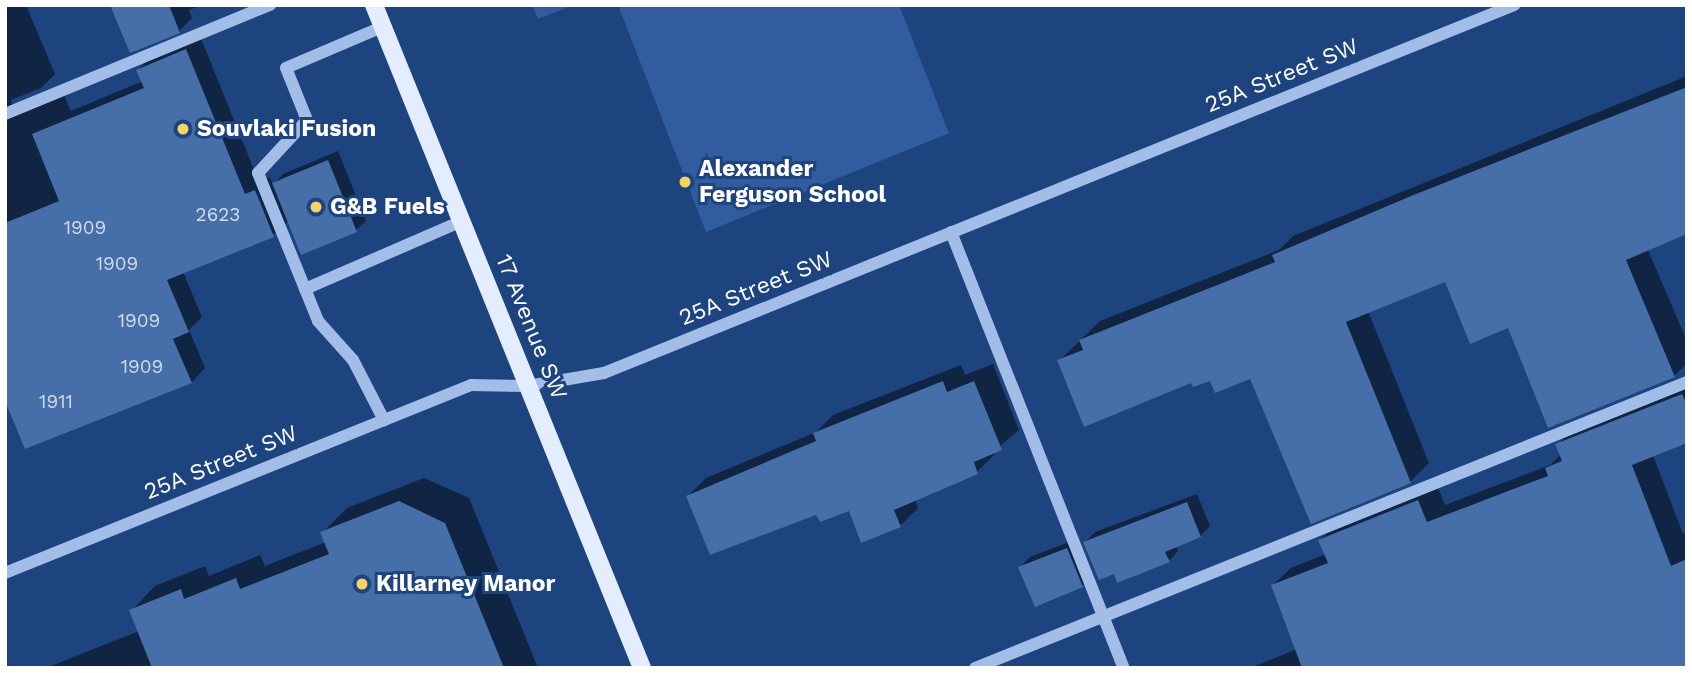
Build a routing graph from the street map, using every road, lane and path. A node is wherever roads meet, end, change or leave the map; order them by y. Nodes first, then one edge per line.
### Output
1 (270, 5) edge
2 (374, 5) edge
3 (1514, 5) edge
4 (382, 27) junction
5 (5, 114) edge
6 (462, 221) junction
7 (951, 232) junction
8 (305, 289) junction
9 (1687, 382) edge
10 (528, 386) junction
11 (384, 420) junction
12 (5, 573) edge
13 (1103, 615) junction
14 (642, 668) edge
15 (975, 668) edge
16 (1124, 668) edge

1 - 5 street
2 - 4 main road, 17 Avenue SW
3 - 7 street, 25A Street SW
4 - 6 main road, 17 Avenue SW
4 - 8 street
6 - 8 street
6 - 10 main road, 17 Avenue SW
7 - 10 street, 25A Street SW
7 - 13 street
8 - 11 street
9 - 13 street
10 - 11 street, 25A Street SW
10 - 14 main road, 17 Avenue SW
11 - 12 street, 25A Street SW
13 - 15 street
13 - 16 street

